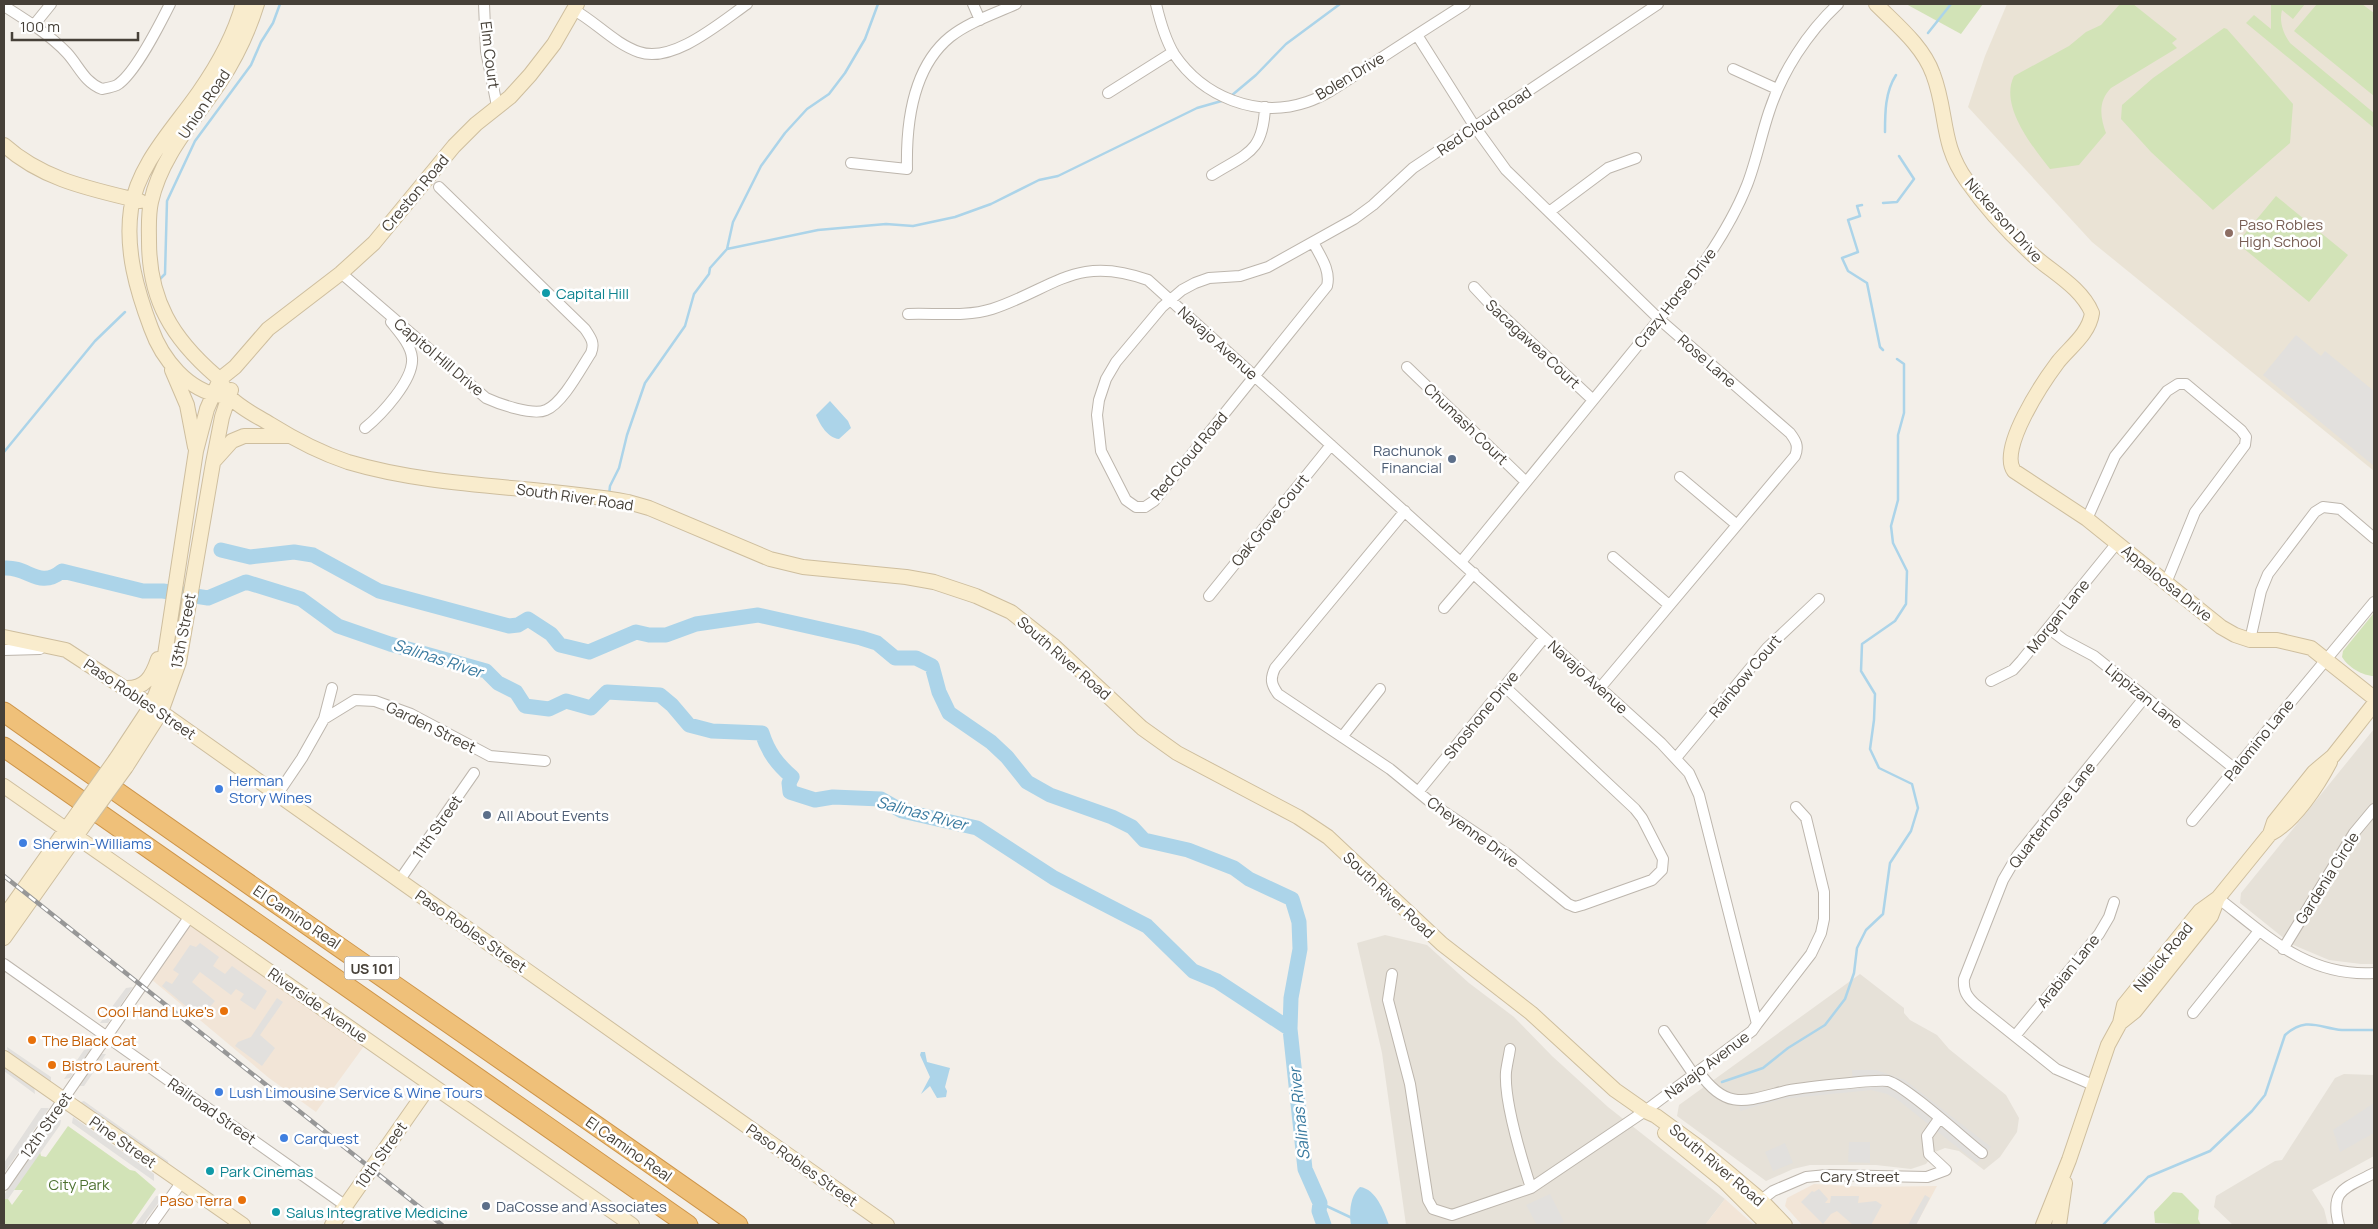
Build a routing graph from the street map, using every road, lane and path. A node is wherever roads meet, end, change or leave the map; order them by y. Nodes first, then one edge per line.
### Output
1 (51, 4) edge
2 (170, 4) edge
3 (243, 4) edge
4 (257, 4) edge
5 (484, 4) edge
6 (747, 4) edge
7 (973, 4) edge
8 (1016, 4) edge
9 (1156, 4) edge
10 (1465, 4) edge
11 (1658, 4) edge
12 (1838, 4) edge
13 (1876, 4) edge
14 (4, 6) edge
15 (576, 7) edge
16 (980, 20) junction
17 (34, 25) junction
18 (1417, 35) junction
19 (1173, 52) junction
20 (1733, 69) dead end
21 (1777, 89) junction
22 (1108, 92) dead end
23 (498, 106) junction
24 (1265, 107) junction
25 (1475, 127) junction
26 (4, 145) edge
27 (1636, 158) dead end
28 (851, 163) dead end
29 (1212, 175) dead end
30 (439, 187) dead end
31 (133, 199) junction
32 (151, 203) junction
33 (1549, 212) junction
34 (1313, 242) junction
35 (341, 273) junction
36 (1474, 287) dead end
37 (1170, 300) junction
38 (381, 309) junction
39 (908, 314) dead end
40 (1659, 319) junction
41 (163, 354) junction
42 (235, 367) junction
43 (1406, 367) dead end
44 (1255, 376) junction
45 (220, 379) junction
46 (213, 395) junction
47 (230, 397) junction
48 (1594, 400) junction
49 (2023, 421) joint
50 (365, 428) dead end
51 (290, 436) junction
52 (1331, 445) junction
53 (195, 456) junction
54 (213, 462) junction
55 (1680, 477) dead end
56 (1526, 482) junction
57 (1405, 511) junction
58 (2087, 519) junction
59 (1737, 525) junction
60 (2374, 538) edge
61 (2117, 543) junction
62 (1613, 557) dead end
63 (1461, 562) junction
64 (1474, 573) junction
65 (2166, 583) junction
66 (1209, 596) dead end
67 (1819, 599) dead end
68 (2374, 602) edge
69 (1669, 606) junction
70 (1444, 608) dead end
71 (2048, 628) junction
72 (4, 637) edge
73 (1544, 638) junction
74 (2250, 640) junction
75 (4, 650) edge
76 (66, 650) junction
77 (163, 655) junction
78 (2326, 659) junction
79 (1991, 682) dead end
80 (1504, 686) junction
81 (124, 688) junction
82 (332, 688) dead end
83 (1600, 688) junction
84 (1380, 689) dead end
85 (2145, 697) junction
86 (2374, 698) edge
87 (2374, 704) edge
88 (156, 709) junction
89 (4, 712) edge
90 (324, 719) junction
91 (1342, 737) junction
92 (4, 747) edge
93 (1676, 758) junction
94 (545, 761) dead end
95 (2235, 769) junction
96 (474, 773) dead end
97 (4, 786) edge
98 (1418, 792) junction
99 (277, 795) junction
100 (1796, 807) dead end
101 (2374, 809) edge
102 (2192, 821) dead end
103 (71, 833) junction
104 (399, 881) junction
105 (2218, 898) junction
106 (2114, 902) dead end
107 (190, 916) junction
108 (4, 917) edge
109 (2259, 931) junction
110 (4, 938) edge
111 (2284, 949) junction
112 (4, 964) edge
113 (1392, 974) dead end
114 (2374, 974) edge
115 (2193, 1013) dead end
116 (1757, 1024) junction
117 (1664, 1031) dead end
118 (2015, 1036) junction
119 (107, 1037) junction
120 (1510, 1049) dead end
121 (4, 1058) edge
122 (1696, 1073) junction
123 (430, 1085) junction
124 (2093, 1085) junction
125 (64, 1100) junction
126 (1645, 1111) junction
127 (1939, 1119) junction
128 (1982, 1153) dead end
129 (2069, 1160) junction
130 (2374, 1173) edge
131 (181, 1183) junction
132 (4, 1185) edge
133 (1531, 1188) junction
134 (1756, 1204) junction
135 (346, 1206) junction
136 (878, 1220) edge
137 (151, 1225) edge
138 (242, 1225) edge
139 (332, 1225) edge
140 (632, 1225) edge
141 (688, 1225) edge
142 (738, 1225) edge
143 (887, 1225) edge
144 (1768, 1225) edge
145 (1785, 1225) edge
146 (2043, 1225) edge
147 (2059, 1225) edge
148 (2339, 1225) edge

1 - 17 street
2 - 17 street
3 - 31 main road, Union Road
4 - 32 main road, Union Road
5 - 23 street, Elm Court
6 - 15 street
7 - 16 street
8 - 16 street
9 - 19 street, Bolen Drive
10 - 18 street, Bolen Drive
11 - 25 street, Red Cloud Road
12 - 21 street, Crazy Horse Drive
13 - 49 main road, Nickerson Drive
14 - 17 street
15 - 23 main road, Creston Road
16 - 28 street
18 - 24 street, Bolen Drive
18 - 25 street, Rose Lane
19 - 22 street
19 - 24 street, Bolen Drive
20 - 21 street
21 - 40 street, Crazy Horse Drive
23 - 35 main road, Creston Road
24 - 29 street
25 - 33 street, Rose Lane
25 - 34 street, Red Cloud Road
26 - 31 main road
27 - 33 street
30 - 38 street, Capitol Hill Drive
31 - 32 main road
31 - 41 main road, Union Road
32 - 45 main road, Union Road
33 - 40 street, Rose Lane
34 - 37 street, Red Cloud Road
34 - 44 street, Red Cloud Road
35 - 38 street, Capitol Hill Drive
35 - 42 main road, Creston Road
36 - 48 street, Sacagawea Court
37 - 39 street, Navajo Avenue
37 - 44 street, Navajo Avenue
37 - 44 street, Red Cloud Road
38 - 50 street
40 - 48 street, Crazy Horse Drive
40 - 59 street, Rose Lane
41 - 46 main road
41 - 53 main road
42 - 45 main road, Creston Road
42 - 47 main road
43 - 56 street, Chumash Court
44 - 52 street, Navajo Avenue
45 - 46 main road, Creston Road
45 - 47 main road, Union Road
46 - 47 main road
46 - 53 main road, Creston Road
47 - 51 main road, South River Road
47 - 54 main road, 13th Street
48 - 56 street, Crazy Horse Drive
49 - 58 main road, Appaloosa Drive
51 - 54 main road
51 - 126 main road, South River Road
52 - 57 street, Navajo Avenue
52 - 66 street, Oak Grove Court
53 - 77 main road, 13th Street
54 - 88 main road, 13th Street
55 - 59 street
56 - 63 street, Crazy Horse Drive
57 - 63 street, Navajo Avenue
57 - 91 street, Cheyenne Drive
58 - 61 main road, Appaloosa Drive
58 - 65 street
59 - 69 street, Rose Lane
60 - 74 street
61 - 65 main road, Appaloosa Drive
61 - 71 street, Morgan Lane
62 - 69 street
63 - 64 street, Navajo Avenue
64 - 70 street
64 - 73 street, Navajo Avenue
65 - 74 main road, Appaloosa Drive
67 - 93 street, Rainbow Court
68 - 78 street, Palomino Lane
69 - 83 street, Rose Lane
71 - 79 street, Morgan Lane
71 - 85 street, Lippizan Lane
72 - 76 main road, Paso Robles Street
73 - 80 street, Shoshone Drive
73 - 83 street, Navajo Avenue
74 - 78 main road, Appaloosa Drive
75 - 76 street
76 - 81 main road, Paso Robles Street
77 - 81 main road
77 - 88 main road
78 - 86 main road, Appaloosa Drive
78 - 95 street, Palomino Lane
80 - 98 street, Shoshone Drive
80 - 98 street, Cheyenne Drive
81 - 88 main road, Paso Robles Street
82 - 90 street
83 - 93 street, Navajo Avenue
84 - 91 street
85 - 95 street, Lippizan Lane
85 - 118 street, Quarterhorse Lane
87 - 105 main road, Niblick Road
88 - 99 main road, Paso Robles Street
88 - 103 main road, 13th Street, bridge
89 - 142 highway, El Camino Real / US 101
90 - 94 street, Garden Street
90 - 99 street
91 - 98 street, Cheyenne Drive
92 - 141 highway, El Camino Real / US 101
93 - 116 street, Navajo Avenue
95 - 102 street, Palomino Lane
96 - 104 street, 11th Street
97 - 103 main road, Riverside Avenue
99 - 104 main road, Paso Robles Street
100 - 116 street
101 - 111 street, Gardenia Circle
103 - 107 main road, Riverside Avenue
103 - 108 main road, 13th Street
103 - 110 main road, 13th Street
104 - 136 main road, Paso Robles Street
105 - 109 street
105 - 124 main road, Niblick Road
106 - 118 street, Arabian Lane
107 - 119 street, 12th Street
107 - 123 main road, Riverside Avenue
109 - 111 street
109 - 115 street
111 - 114 street
112 - 119 street, Railroad Street
113 - 133 street, Navajo Avenue
116 - 122 street, Navajo Avenue
117 - 122 street
118 - 124 street, Quarterhorse Lane
119 - 125 street, 12th Street
119 - 135 street, Railroad Street
120 - 133 street
121 - 125 main road, Pine Street
122 - 126 street, Navajo Avenue
122 - 127 street
123 - 135 main road, 10th Street
123 - 140 main road, Riverside Avenue
124 - 129 main road, Niblick Road
125 - 131 main road, Pine Street
125 - 132 street, 12th Street
126 - 133 street, Navajo Avenue
126 - 134 main road, South River Road
127 - 128 street
127 - 134 street, Cary Street
129 - 146 main road, Niblick Road
129 - 147 main road, Niblick Road
130 - 148 street
131 - 137 street
131 - 138 main road, Pine Street
134 - 144 main road, South River Road
134 - 145 main road, South River Road
135 - 139 main road, 10th Street
136 - 143 main road, Paso Robles Street

